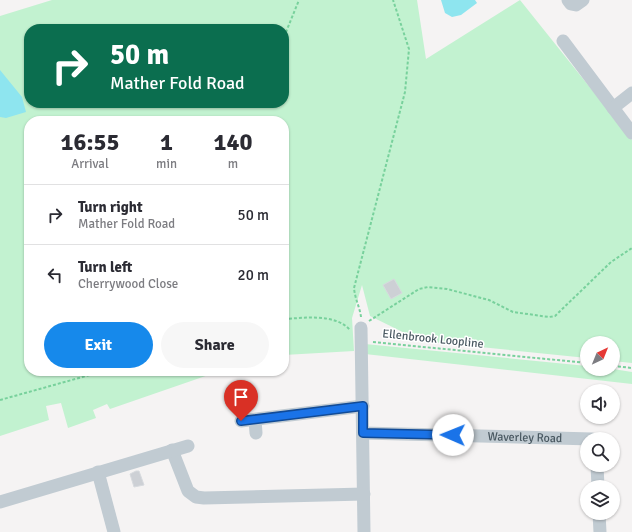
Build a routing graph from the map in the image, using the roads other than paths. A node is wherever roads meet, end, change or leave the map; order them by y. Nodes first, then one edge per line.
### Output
1 (568, 0) edge
2 (583, 0) edge
3 (563, 41) dead end
4 (632, 93) edge
5 (612, 108) junction
6 (632, 133) edge
7 (361, 335) road end
8 (363, 406) junction
9 (254, 420) junction
10 (241, 421) dead end
11 (256, 433) dead end
12 (363, 433) junction
13 (580, 439) edge
14 (188, 446) dead end
15 (172, 450) junction
16 (98, 472) junction
17 (364, 494) junction
18 (0, 502) edge
19 (599, 520) edge
20 (114, 532) edge
21 (364, 532) edge
22 (600, 532) edge

1 - 2 street
3 - 5 street
4 - 5 street
5 - 6 street
7 - 8 street
8 - 9 street
8 - 12 street
9 - 10 street
9 - 11 street
12 - 13 street, Waverley Road
12 - 17 street
14 - 15 street
15 - 16 street
15 - 17 street
16 - 18 street
16 - 20 street
17 - 21 street
19 - 22 street

